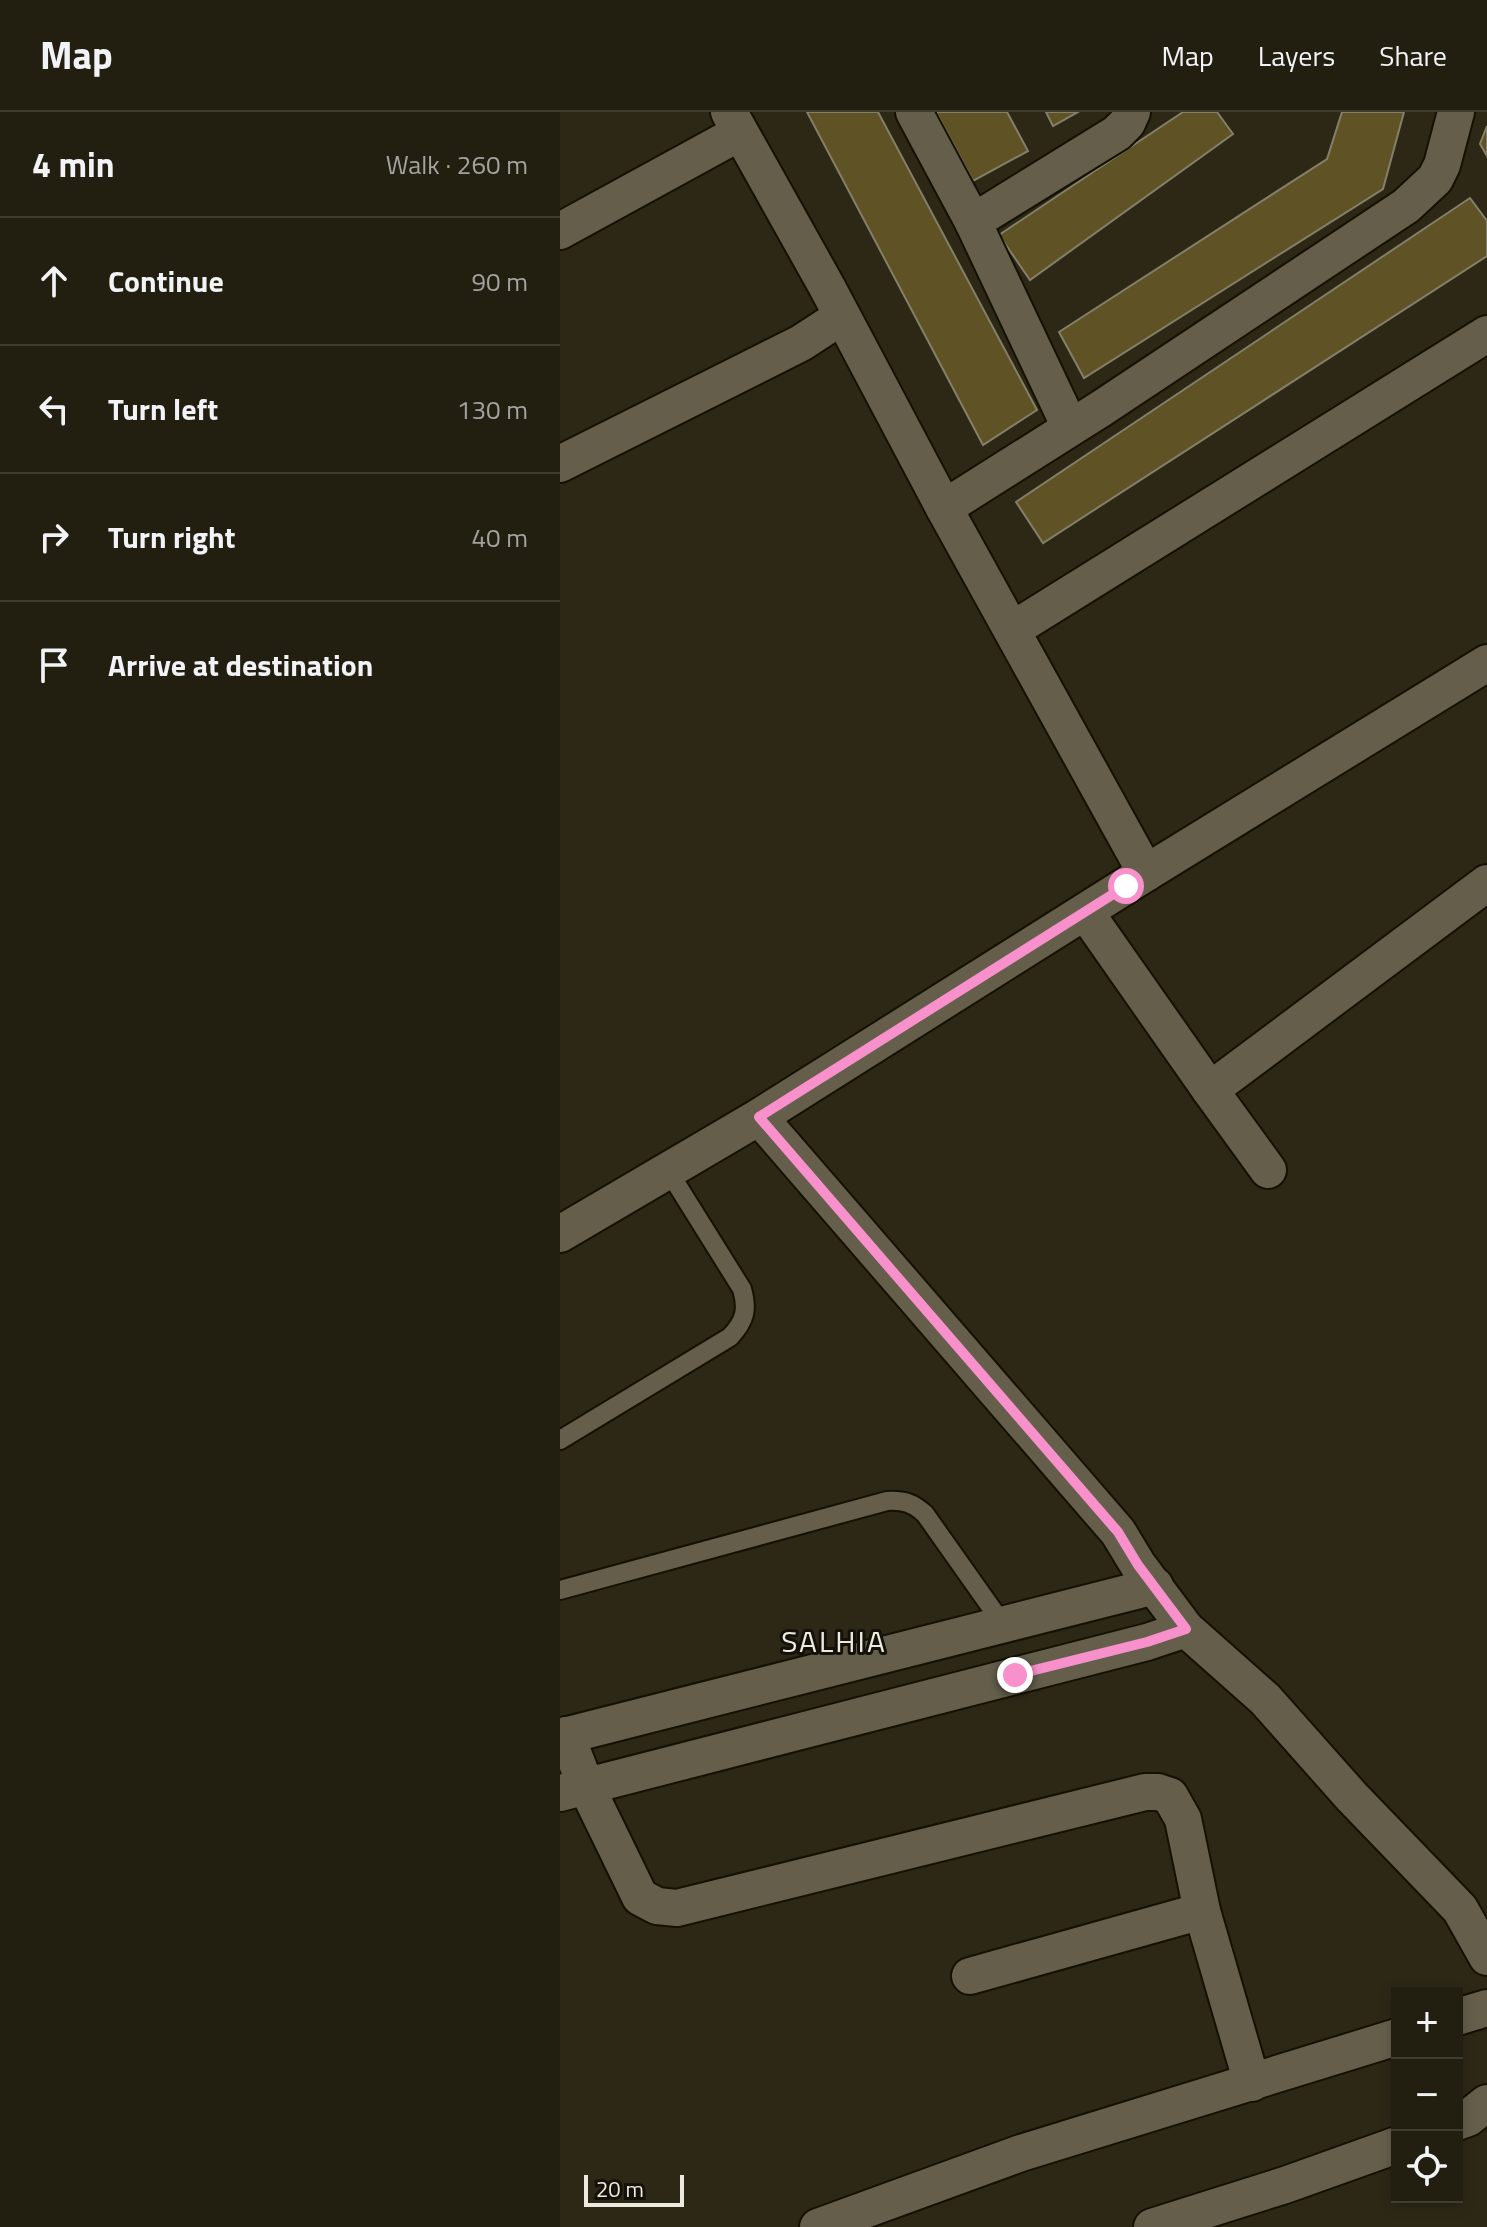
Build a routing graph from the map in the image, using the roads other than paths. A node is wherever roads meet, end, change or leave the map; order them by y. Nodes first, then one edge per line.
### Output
1 (914, 112) edge
2 (1132, 112) edge
3 (1456, 112) edge
4 (734, 123) edge
5 (973, 222) junction
6 (560, 231) edge
7 (841, 317) junction
8 (1487, 334) edge
9 (1070, 427) junction
10 (560, 464) edge
11 (944, 508) junction
12 (1012, 630) junction
13 (1487, 663) edge
14 (1146, 873) junction
15 (1487, 883) edge
16 (1086, 913) junction
17 (1210, 1090) junction
18 (759, 1117) junction
19 (1268, 1170) dead end
20 (669, 1172) junction
21 (560, 1234) edge
22 (560, 1440) edge
23 (1155, 1586) junction
24 (560, 1590) edge
25 (1002, 1623) junction
26 (1186, 1629) junction
27 (563, 1736) edge
28 (573, 1790) edge
29 (1202, 1911) junction
30 (1487, 1957) edge
31 (970, 1976) dead end
32 (1487, 2008) edge
33 (1463, 2015) edge
34 (1391, 2039) edge
35 (1252, 2083) junction
36 (1487, 2103) edge
37 (1463, 2120) edge
38 (1391, 2147) edge
39 (818, 2227) edge
40 (1152, 2227) edge

1 - 5 street
2 - 5 street
3 - 9 street
4 - 6 street
4 - 7 street
5 - 9 street
7 - 10 street
7 - 11 street
8 - 12 street
9 - 11 street
11 - 12 street
12 - 14 street
13 - 14 street
14 - 16 street
15 - 17 street
16 - 17 street
16 - 18 street
17 - 19 street
18 - 20 street
18 - 23 street
20 - 21 street
20 - 22 lane
23 - 25 street
23 - 26 street
24 - 25 lane
25 - 27 street
26 - 28 street
26 - 30 street
27 - 28 street
28 - 29 street
29 - 31 street
29 - 35 street
32 - 33 street
34 - 35 street
35 - 39 street
36 - 37 street
38 - 40 street

